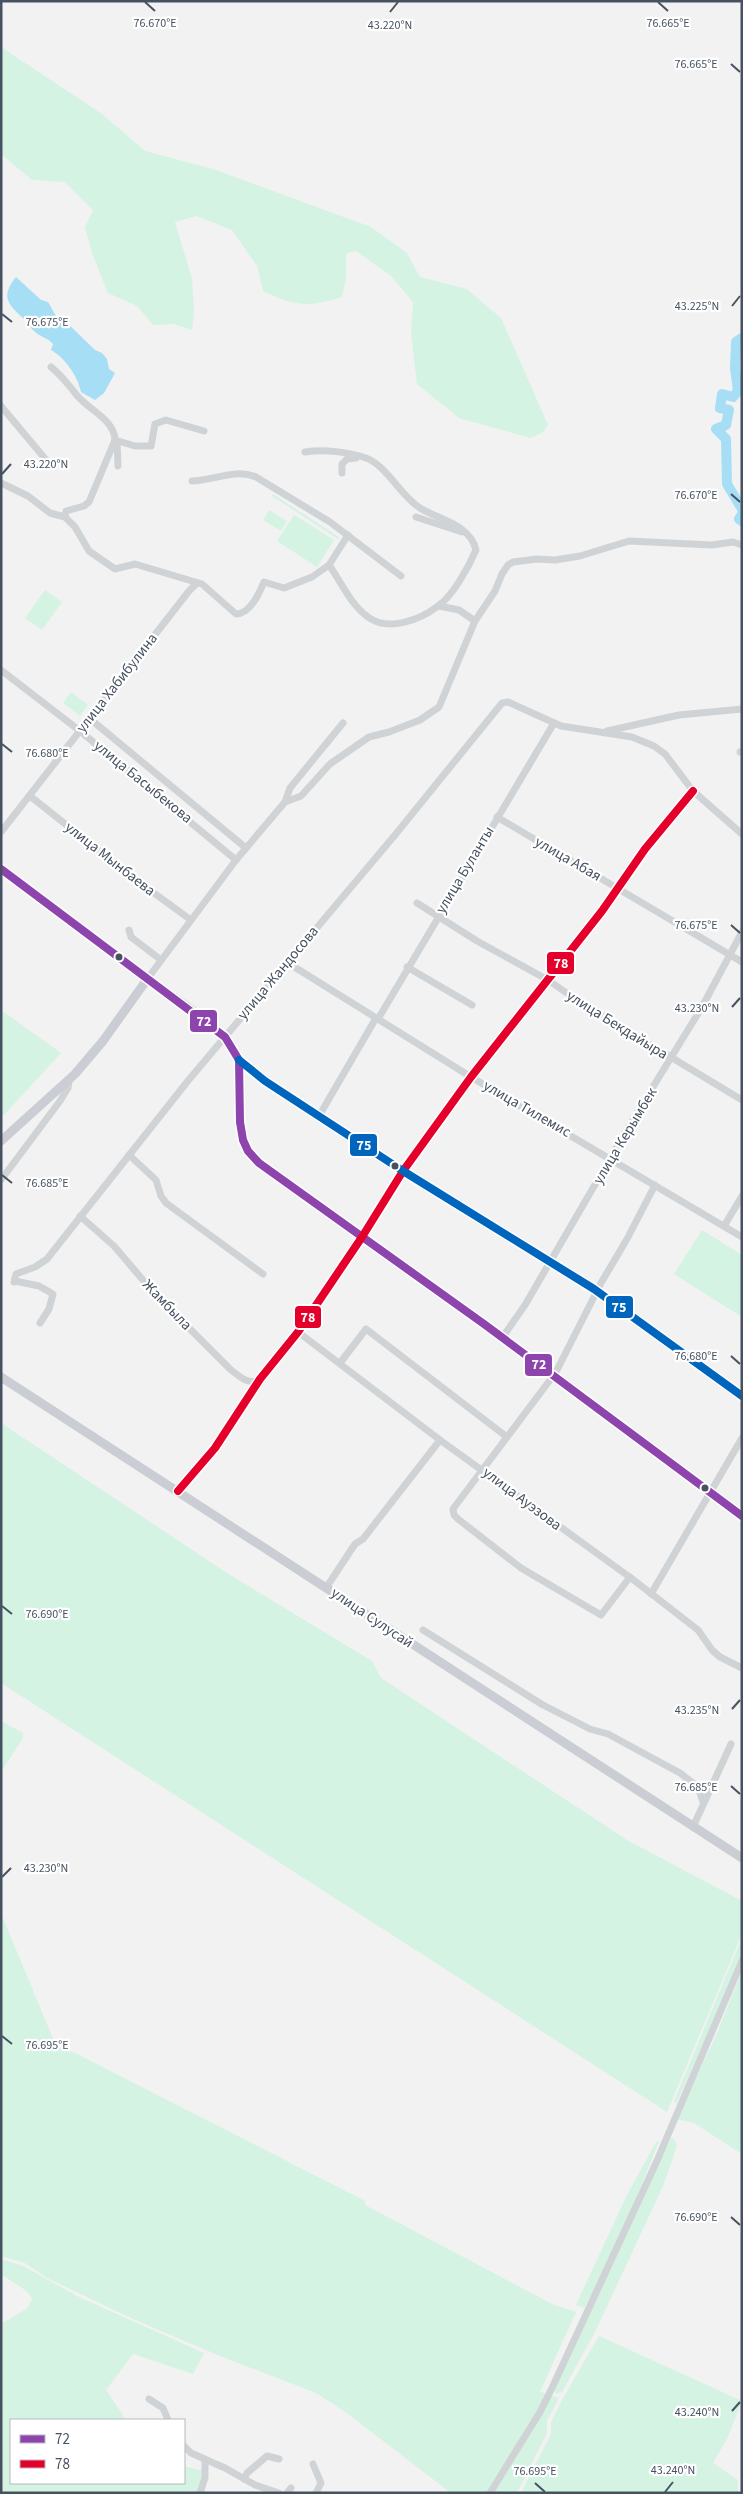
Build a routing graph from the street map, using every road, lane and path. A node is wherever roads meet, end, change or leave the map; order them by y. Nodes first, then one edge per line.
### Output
1 (51, 367) dead end
2 (1, 406) edge
3 (204, 431) dead end
4 (116, 441) junction
5 (305, 452) dead end
6 (366, 458) junction
7 (47, 461) dead end
8 (118, 466) dead end
9 (342, 474) dead end
10 (192, 481) dead end
11 (1, 483) edge
12 (66, 514) junction
13 (416, 517) dead end
14 (467, 533) junction
15 (348, 535) junction
16 (742, 545) edge
17 (329, 565) junction
18 (401, 576) dead end
19 (197, 583) junction
20 (439, 606) junction
21 (475, 621) junction
22 (2, 673) edge
23 (742, 709) edge
24 (89, 718) junction
25 (554, 722) junction
26 (343, 723) dead end
27 (80, 731) junction
28 (604, 732) junction
29 (693, 791) junction
30 (30, 796) junction
31 (285, 802) junction
32 (498, 817) junction
33 (1, 832) edge
34 (742, 834) edge
35 (246, 848) junction
36 (236, 860) junction
37 (1, 869) edge
38 (617, 887) junction
39 (416, 903) dead end
40 (438, 915) junction
41 (191, 920) junction
42 (129, 930) dead end
43 (742, 932) edge
44 (729, 955) junction
45 (161, 960) junction
46 (742, 962) edge
47 (288, 963) junction
48 (407, 967) junction
49 (148, 978) junction
50 (548, 980) junction
51 (472, 1005) dead end
52 (377, 1018) junction
53 (225, 1037) junction
54 (670, 1058) junction
55 (239, 1060) junction
56 (471, 1076) junction
57 (68, 1081) junction
58 (742, 1100) edge
59 (318, 1112) junction
60 (1, 1141) edge
61 (129, 1155) junction
62 (611, 1159) junction
63 (403, 1171) junction
64 (1, 1180) edge
65 (655, 1185) junction
66 (742, 1196) edge
67 (80, 1216) junction
68 (724, 1226) junction
69 (66, 1232) junction
70 (362, 1237) junction
71 (742, 1237) edge
72 (43, 1253) dead end
73 (551, 1262) junction
74 (263, 1274) dead end
75 (598, 1291) junction
76 (40, 1323) dead end
77 (298, 1332) junction
78 (502, 1338) junction
79 (340, 1364) junction
80 (553, 1376) junction
81 (1, 1377) edge
82 (260, 1379) junction
83 (742, 1396) edge
84 (507, 1437) junction
85 (742, 1438) edge
86 (440, 1440) junction
87 (482, 1469) junction
88 (178, 1491) junction
89 (710, 1493) junction
90 (742, 1516) edge
91 (630, 1577) junction
92 (326, 1588) junction
93 (651, 1594) junction
94 (422, 1630) dead end
95 (742, 1668) edge
96 (732, 1744) dead end
97 (703, 1802) junction
98 (693, 1827) junction
99 (742, 1858) edge
100 (742, 1961) edge
101 (149, 2399) dead end
102 (168, 2419) edge
103 (188, 2452) edge
104 (279, 2459) dead end
105 (205, 2460) junction
106 (313, 2464) dead end
107 (244, 2479) junction
108 (200, 2493) edge
109 (279, 2493) edge
110 (316, 2493) edge
111 (490, 2493) edge

1 - 4 street
2 - 7 street
3 - 4 street
4 - 8 street
4 - 12 street
5 - 6 street
6 - 9 street
6 - 14 street
10 - 15 street
11 - 12 street
12 - 19 street
13 - 14 street
14 - 20 street
15 - 17 street
15 - 18 street
16 - 21 street
17 - 19 street
17 - 20 street
19 - 24 street, улица Хабибулина
20 - 21 street
21 - 31 street
22 - 27 street, улица Басыбекова
23 - 28 street
24 - 27 street, улица Хабибулина
24 - 35 street, улица Басыбекова
25 - 28 street
25 - 32 street, улица Буланты
25 - 47 street, улица Жандосова
26 - 31 street
27 - 30 street, улица Хабибулина
27 - 36 street, улица Басыбекова
28 - 29 street
29 - 34 street
29 - 38 street
30 - 33 street, улица Хабибулина
30 - 41 street, улица Мынбаева
31 - 35 street
32 - 38 street, улица Абая
32 - 40 street, улица Буланты
35 - 36 street
36 - 41 street
37 - 49 main road
38 - 44 street, улица Абая
38 - 50 street
39 - 40 street, улица Бекдайыра
40 - 48 street, улица Буланты
40 - 50 street, улица Бекдайыра
41 - 45 street
42 - 45 street
43 - 44 street, улица Керымбек
44 - 46 street, улица Абая
44 - 54 street, улица Керымбек
45 - 49 street
47 - 52 street, улица Тилемис
47 - 53 street, улица Жандосова
48 - 51 street
48 - 52 street, улица Буланты
49 - 53 street
49 - 57 main road
50 - 54 street, улица Бекдайыра
50 - 56 street
52 - 56 street, улица Тилемис
52 - 59 street, улица Буланты
53 - 55 street
53 - 61 street, улица Жандосова
54 - 58 street, улица Бекдайыра
54 - 62 street, улица Керымбек
55 - 59 street
55 - 70 street
56 - 62 street, улица Тилемис
56 - 63 street
57 - 60 main road
57 - 64 street
59 - 63 street
61 - 67 street, улица Жандосова
61 - 74 street
62 - 65 street, улица Тилемис
62 - 73 street, улица Керымбек
63 - 70 street
63 - 73 street
65 - 68 street, улица Тилемис
65 - 75 street
66 - 68 street
67 - 69 street, улица Жандосова
67 - 82 street, Жамбыла
68 - 71 street, улица Тилемис
69 - 72 street
69 - 76 street, улица Жандосова
70 - 77 street
70 - 78 street
73 - 75 street
73 - 78 street, улица Керымбек
75 - 80 street
75 - 83 street
77 - 79 street, улица Ауэзова
77 - 82 street
78 - 80 street
79 - 84 street
79 - 86 street, улица Ауэзова
80 - 84 street
80 - 89 street
81 - 88 main road, улица Сулусай
82 - 88 street
84 - 87 street
85 - 89 street
86 - 87 street, улица Ауэзова
86 - 92 street
87 - 91 street, улица Ауэзова
87 - 91 street
88 - 92 main road, улица Сулусай
89 - 90 street
89 - 93 street
91 - 93 street, улица Ауэзова
92 - 98 main road, улица Сулусай
93 - 95 street, улица Ауэзова
94 - 97 street
96 - 97 street
97 - 98 street
98 - 99 main road, улица Сулусай
100 - 111 street
101 - 102 street
103 - 105 street
104 - 107 street
105 - 107 street
105 - 108 street
106 - 110 street
107 - 109 street

